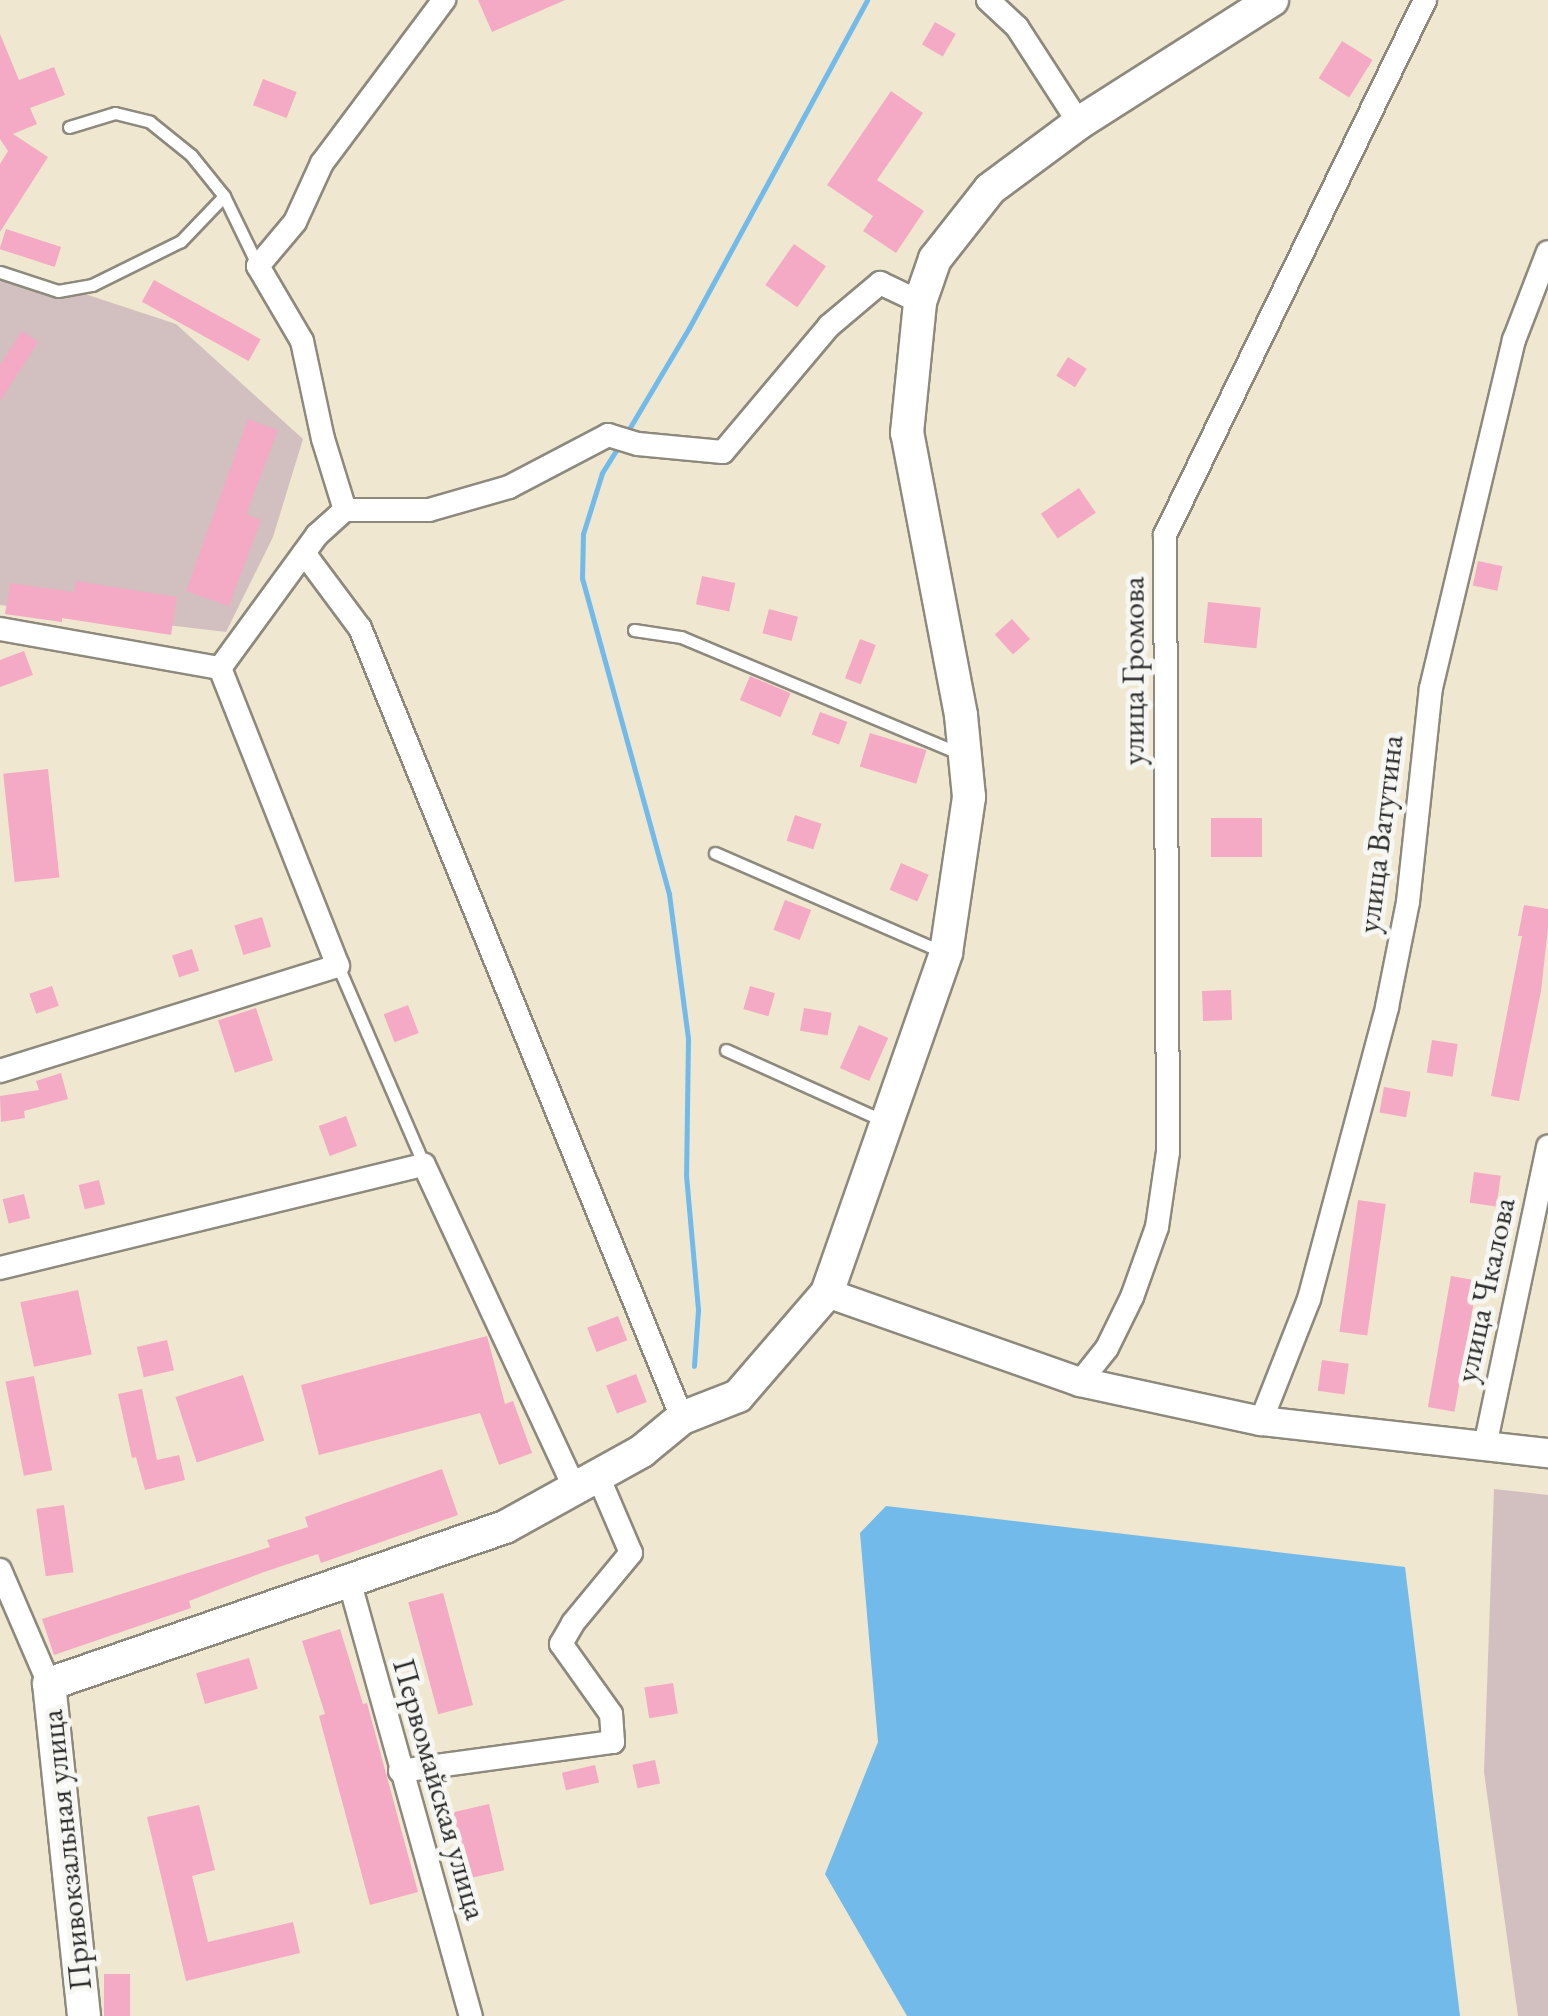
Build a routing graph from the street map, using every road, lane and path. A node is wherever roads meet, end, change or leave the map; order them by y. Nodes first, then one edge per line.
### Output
1 (444, 0) edge
2 (988, 0) edge
3 (1023, 0) edge
4 (1272, 0) edge
5 (1425, 0) edge
6 (1016, 27) junction
7 (1078, 123) junction
8 (69, 127) dead end
9 (224, 196) junction
10 (1548, 252) edge
11 (258, 266) junction
12 (0, 272) edge
13 (920, 302) junction
14 (346, 510) junction
15 (304, 552) junction
16 (0, 629) edge
17 (634, 630) dead end
18 (220, 668) junction
19 (965, 756) junction
20 (715, 853) dead end
21 (946, 953) junction
22 (338, 966) junction
23 (726, 1050) dead end
24 (0, 1071) edge
25 (890, 1124) junction
26 (1548, 1147) edge
27 (424, 1166) junction
28 (0, 1268) edge
29 (827, 1293) junction
30 (1080, 1382) junction
31 (682, 1418) junction
32 (1261, 1422) junction
33 (1485, 1446) junction
34 (1548, 1453) edge
35 (586, 1483) junction
36 (0, 1570) edge
37 (349, 1580) junction
38 (49, 1684) junction
39 (400, 1771) junction
40 (84, 2016) edge
41 (471, 2016) edge

1 - 11 street
2 - 6 street
3 - 6 street
4 - 7 main road
5 - 30 street, улица Громова
6 - 7 street
7 - 13 main road
8 - 9 lane
9 - 11 lane
9 - 12 lane
10 - 32 street, улица Ватутина
11 - 14 street
13 - 14 street
13 - 19 main road
14 - 15 street
15 - 18 street
15 - 31 street
16 - 18 street
17 - 19 lane
18 - 22 street
19 - 21 main road
20 - 21 lane
21 - 25 main road
22 - 24 street
22 - 27 lane
23 - 25 lane
25 - 29 main road
26 - 33 street, улица Чкалова
27 - 28 street
27 - 35 street
29 - 30 street
29 - 31 main road
30 - 32 street
31 - 35 main road
32 - 33 street
33 - 34 street
35 - 37 main road
35 - 39 street
36 - 38 street
37 - 38 main road
37 - 39 street, Первомайская улица
38 - 40 main road, Привокзальная улица
39 - 41 street, Первомайская улица

